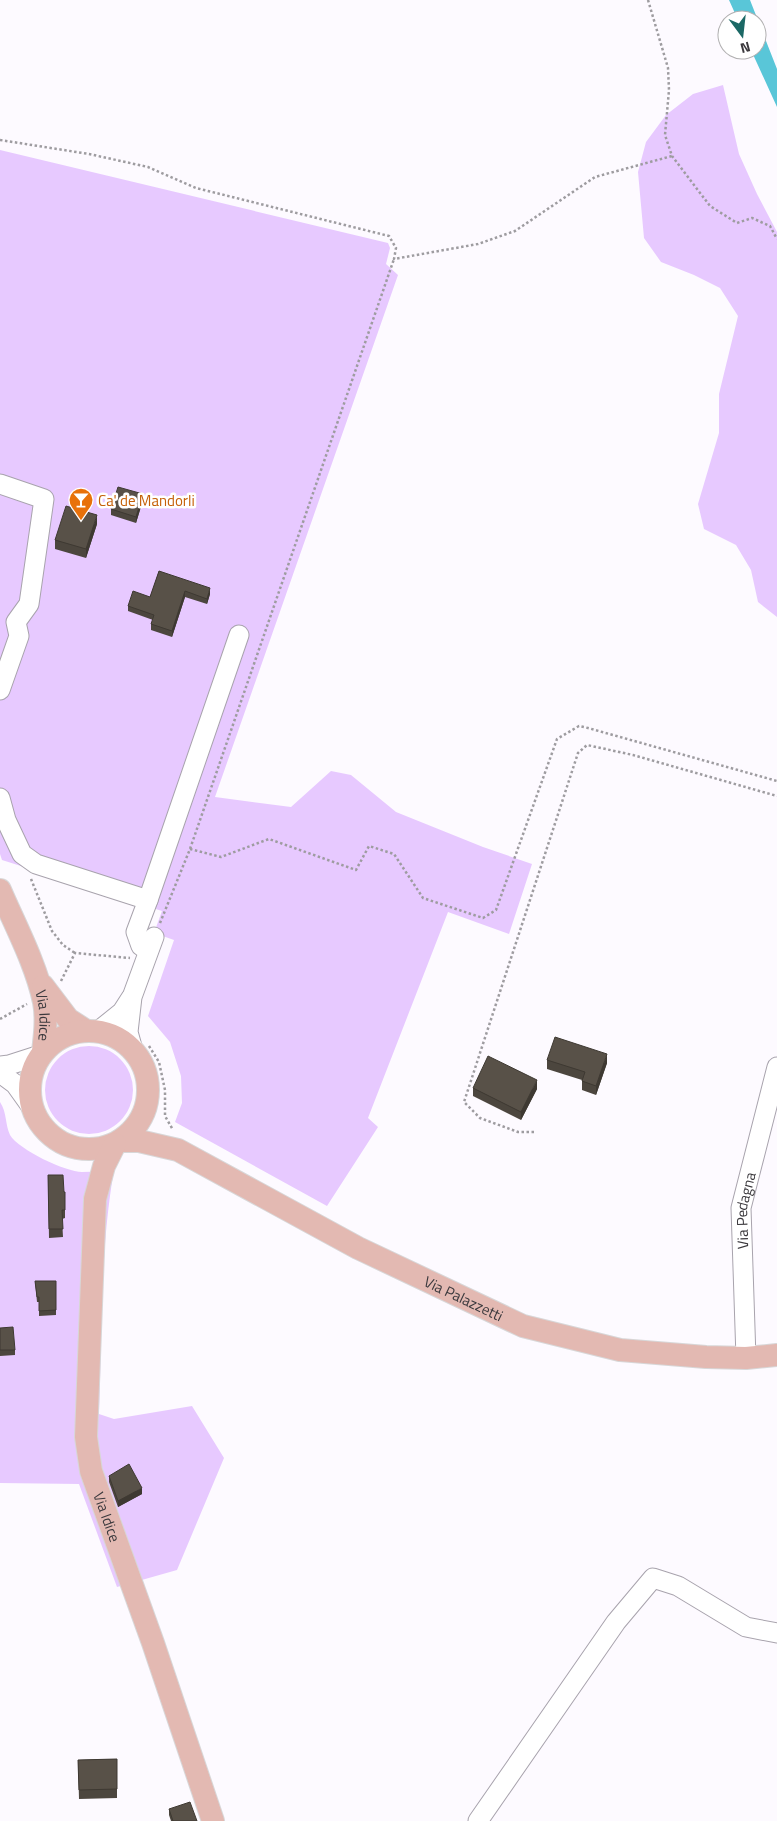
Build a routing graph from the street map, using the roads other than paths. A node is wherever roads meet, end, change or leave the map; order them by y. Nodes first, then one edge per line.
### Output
1 (0, 484) edge
2 (239, 635) dead end
3 (0, 690) edge
4 (0, 798) edge
5 (0, 890) edge
6 (148, 900) junction
7 (36, 990) junction
8 (132, 997) junction
9 (91, 1031) junction
10 (140, 1046) junction
11 (41, 1053) junction
12 (0, 1066) edge
13 (777, 1067) edge
14 (0, 1072) edge
15 (30, 1105) junction
16 (146, 1105) junction
17 (176, 1141) junction
18 (118, 1142) junction
19 (72, 1146) junction
20 (95, 1199) junction
21 (777, 1355) edge
22 (746, 1358) junction
23 (777, 1633) edge
24 (213, 1821) edge
25 (478, 1821) edge

1 - 3 street
2 - 6 street
4 - 6 street
5 - 7 main road, Via Idice
6 - 8 street
7 - 9 main road, Via Idice
7 - 11 main road, Via Idice
8 - 9 street
8 - 10 street
9 - 10 main road, Via Idice
9 - 11 main road, Via Idice
10 - 16 main road, Via Idice
11 - 12 street
11 - 15 main road, Via Idice
13 - 22 street, Via Pedagna
14 - 15 street
15 - 19 main road, Via Idice
16 - 17 main road, Via Palazzetti
16 - 18 main road, Via Idice
17 - 18 main road, Via Palazzetti
17 - 22 main road, Via Palazzetti
18 - 19 main road, Via Idice
18 - 20 main road, Via Idice
19 - 20 main road, Via Idice
20 - 24 main road, Via Idice
21 - 22 main road, Via Palazzetti
23 - 25 street

